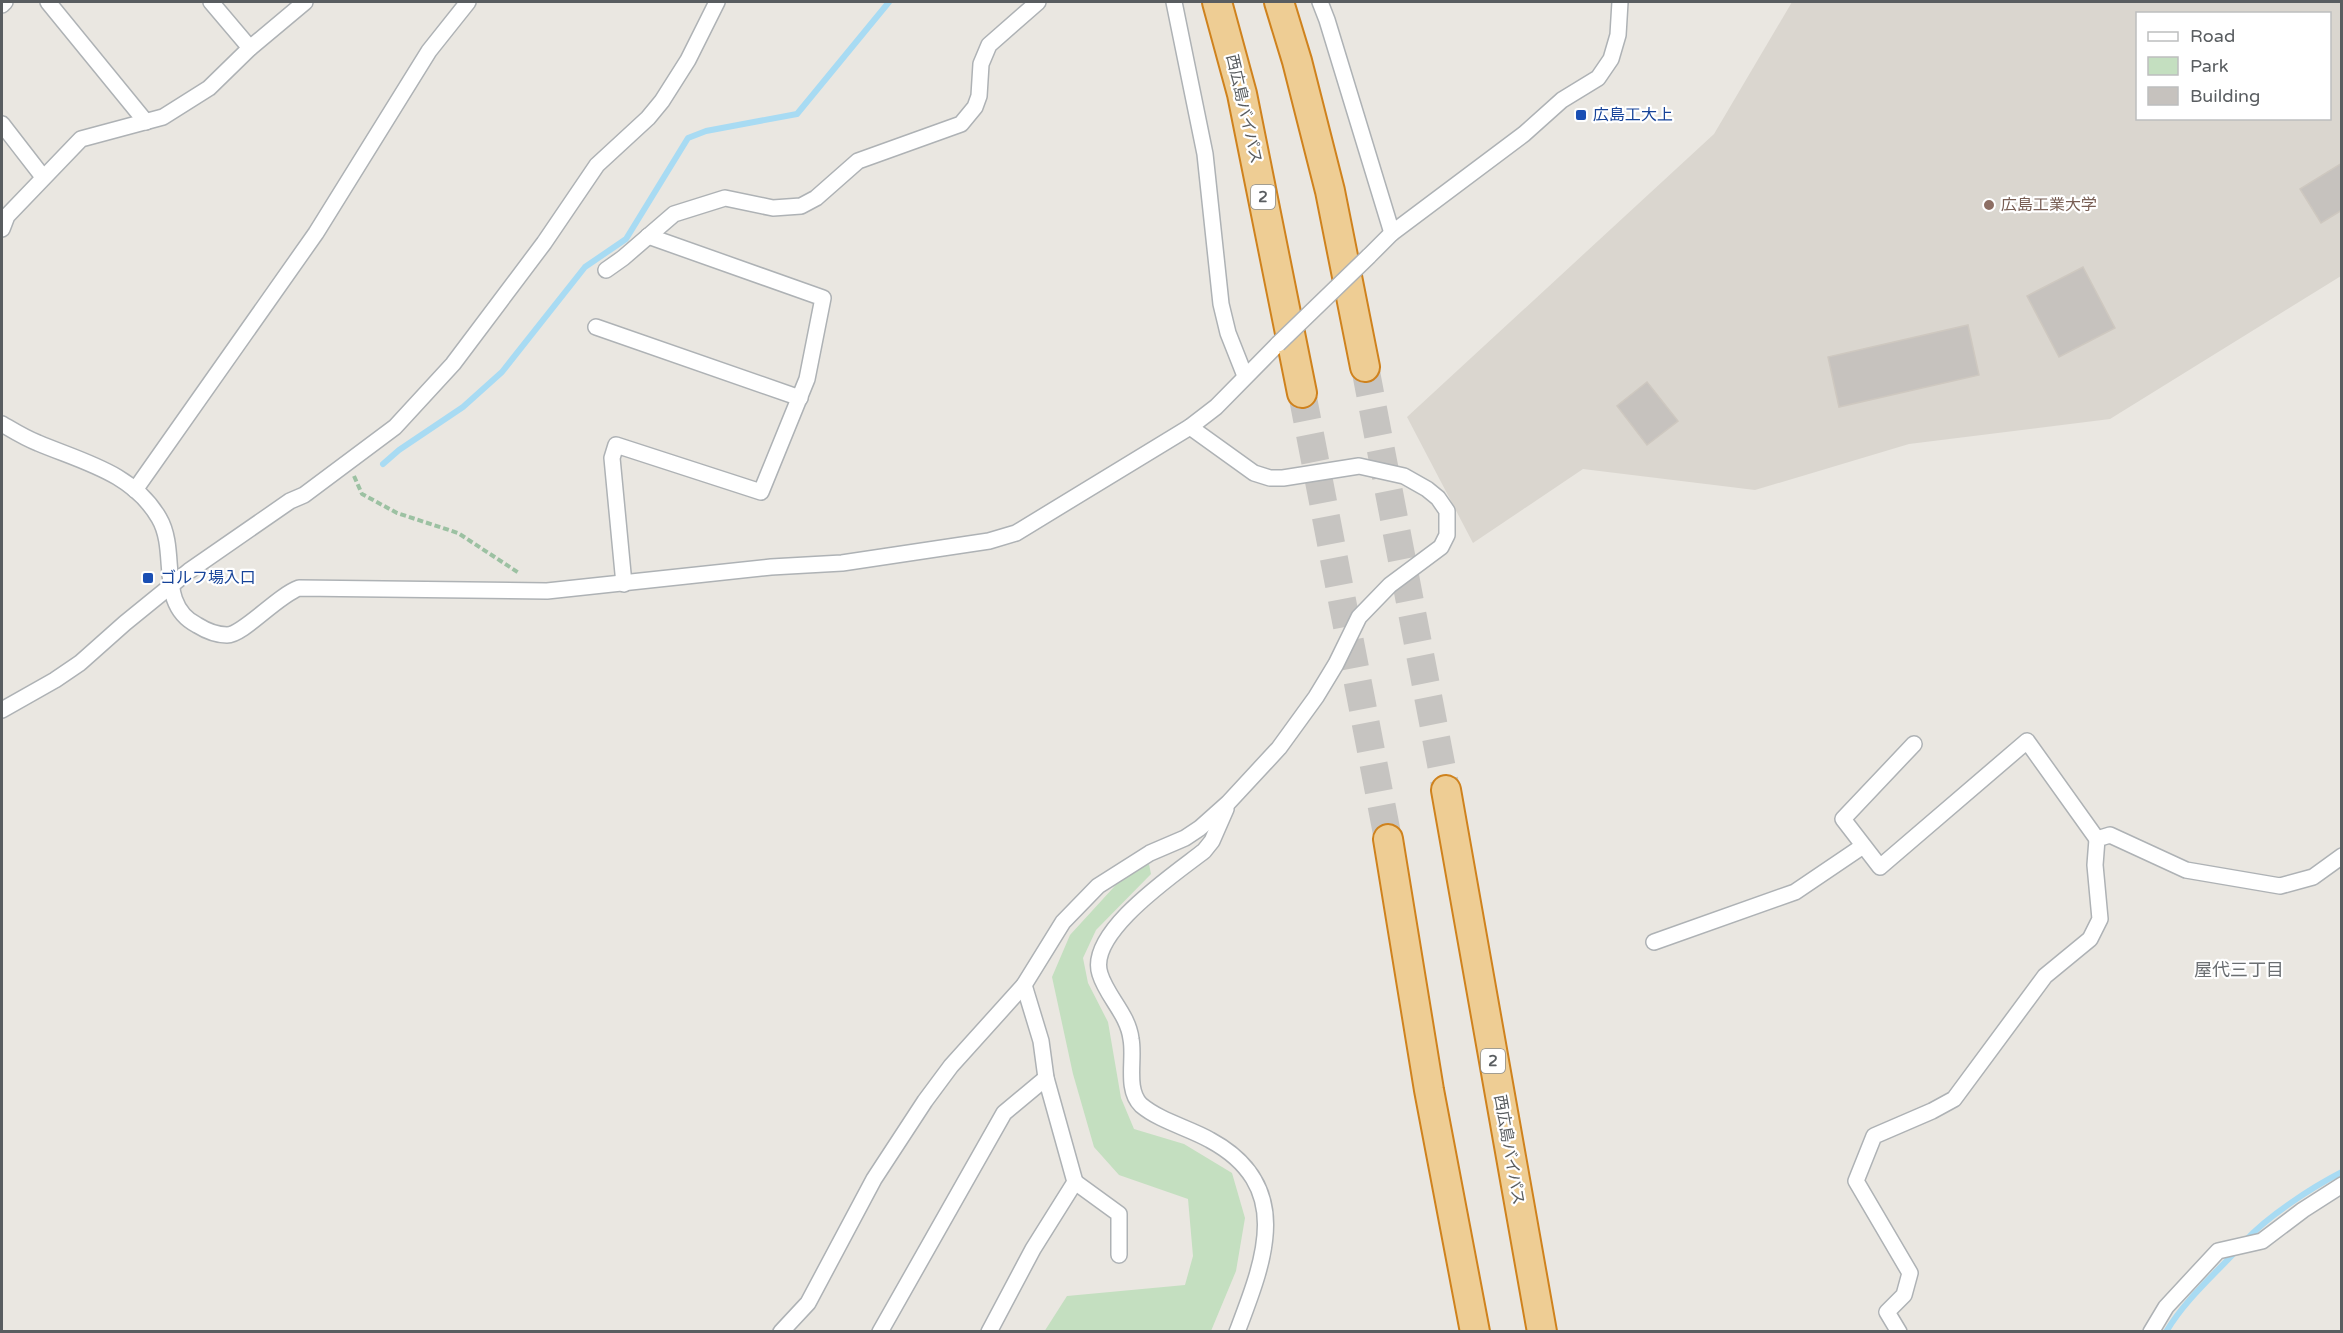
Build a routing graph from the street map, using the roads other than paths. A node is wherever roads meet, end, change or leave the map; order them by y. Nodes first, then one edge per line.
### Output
1 (5, 2) edge
2 (48, 2) edge
3 (211, 2) edge
4 (305, 2) edge
5 (468, 2) edge
6 (717, 2) edge
7 (1038, 2) edge
8 (1174, 2) edge
9 (1217, 2) edge
10 (1279, 2) edge
11 (1320, 2) edge
12 (1620, 2) edge
13 (2, 5) edge
14 (250, 48) junction
15 (146, 122) junction
16 (2, 124) edge
17 (43, 177) junction
18 (2, 229) edge
19 (1392, 233) junction
20 (648, 236) junction
21 (606, 270) dead end
22 (596, 327) dead end
23 (1365, 367) tunnel mouth
24 (1245, 376) junction
25 (1302, 393) tunnel mouth
26 (800, 398) junction
27 (2, 424) edge
28 (1190, 426) junction
29 (135, 490) junction
30 (624, 584) junction
31 (171, 585) junction
32 (2, 710) edge
33 (1914, 744) dead end
34 (1446, 790) tunnel mouth
35 (1228, 803) junction
36 (1388, 839) tunnel mouth
37 (2097, 839) junction
38 (1863, 846) junction
39 (2342, 856) edge
40 (1654, 942) dead end
41 (1024, 985) junction
42 (1046, 1078) junction
43 (1075, 1182) junction
44 (2342, 1185) edge
45 (1119, 1255) dead end
46 (781, 1332) edge
47 (880, 1332) edge
48 (989, 1332) edge
49 (1237, 1332) edge
50 (1475, 1332) edge
51 (1542, 1332) edge
52 (1899, 1332) edge
53 (2151, 1332) edge

1 - 13 street
2 - 15 street
3 - 14 street
4 - 14 street
5 - 29 street
6 - 31 street
7 - 20 street
8 - 24 street
9 - 25 highway, 西広島バイパス / 2
10 - 23 highway
11 - 19 street
12 - 19 street
14 - 15 street
15 - 17 street
16 - 17 street
17 - 18 street
19 - 24 street, bridge
20 - 21 street
20 - 26 street
22 - 26 street
24 - 28 street
26 - 30 street
27 - 29 street
28 - 30 street
28 - 35 street
29 - 31 street
30 - 31 street
31 - 32 street
33 - 38 street
34 - 51 highway, 西広島バイパス / 2
35 - 41 street
35 - 49 street
36 - 50 highway
37 - 38 street
37 - 39 street
37 - 52 street
38 - 40 street
41 - 42 street
41 - 46 street
42 - 43 street
42 - 47 street
43 - 45 street
43 - 48 street
44 - 53 street

